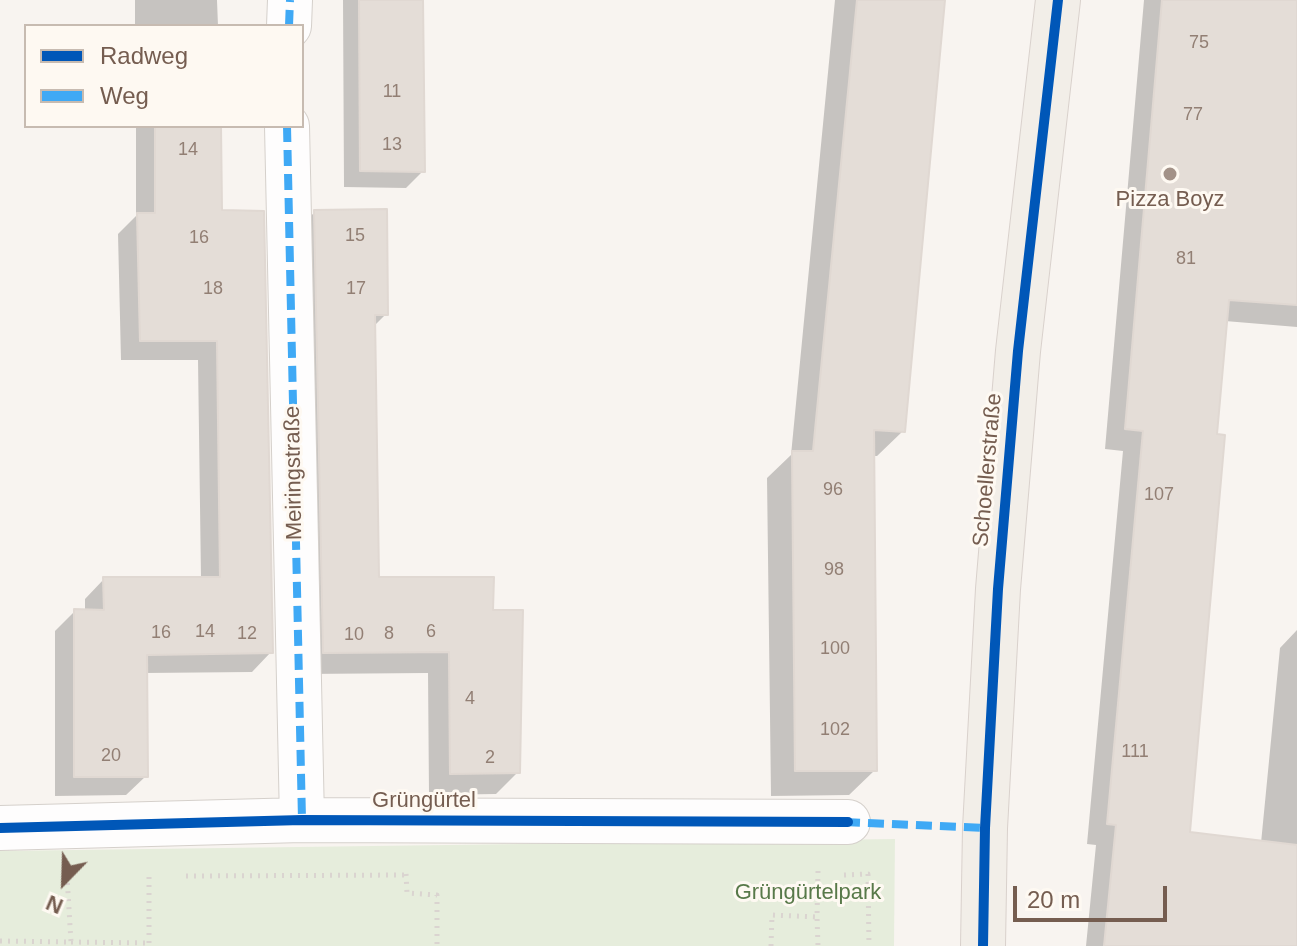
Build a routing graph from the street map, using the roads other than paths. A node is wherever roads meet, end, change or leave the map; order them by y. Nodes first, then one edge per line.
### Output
1 (290, 0) edge
2 (1058, 0) edge
3 (289, 24) edge
4 (287, 128) edge
5 (302, 820) junction
6 (848, 822) dead end
7 (0, 828) edge
8 (983, 946) edge

1 - 3 street
2 - 8 main road, Schoellerstraße
4 - 5 street, Meiringstraße
5 - 6 street, Grüngürtel
5 - 7 street, Grüngürtel

